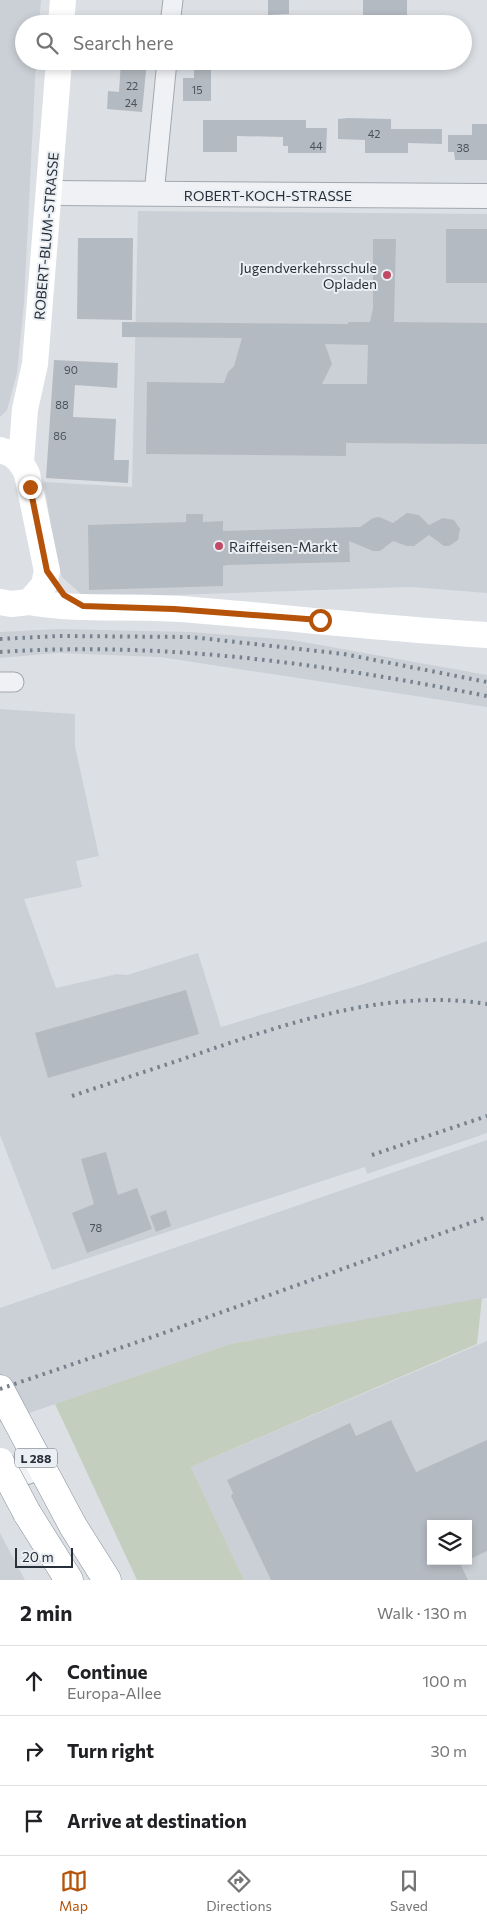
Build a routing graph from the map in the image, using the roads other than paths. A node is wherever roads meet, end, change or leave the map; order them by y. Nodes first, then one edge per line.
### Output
1 (63, 0) edge
2 (173, 0) edge
3 (62, 15) edge
4 (171, 15) edge
5 (57, 70) edge
6 (166, 70) edge
7 (50, 192) junction
8 (154, 194) junction
9 (487, 196) edge
10 (25, 409) junction
11 (0, 445) edge
12 (11, 456) edge
13 (47, 571) junction
14 (0, 602) edge
15 (29, 602) junction
16 (83, 606) junction
17 (413, 630) junction
18 (487, 635) edge
19 (487, 652) edge
20 (0, 1389) edge
21 (0, 1462) edge
22 (29, 1474) dead end
23 (0, 1481) edge
24 (68, 1580) edge
25 (107, 1580) edge

1 - 3 main road
2 - 4 street
5 - 7 main road, ROBERT-BLUM-STRASSE
6 - 8 street
7 - 8 street, ROBERT-KOCH-STRASSE
7 - 10 main road, ROBERT-BLUM-STRASSE
8 - 9 street, ROBERT-KOCH-STRASSE
10 - 11 main road, ROBERT-BLUM-STRASSE
10 - 12 main road, ROBERT-BLUM-STRASSE
12 - 13 main road
13 - 15 main road
13 - 16 main road
14 - 15 main road
15 - 16 main road
16 - 17 main road
17 - 18 main road
17 - 19 main road
20 - 25 highway, L 288
21 - 24 highway, L 288, bridge
22 - 23 street

